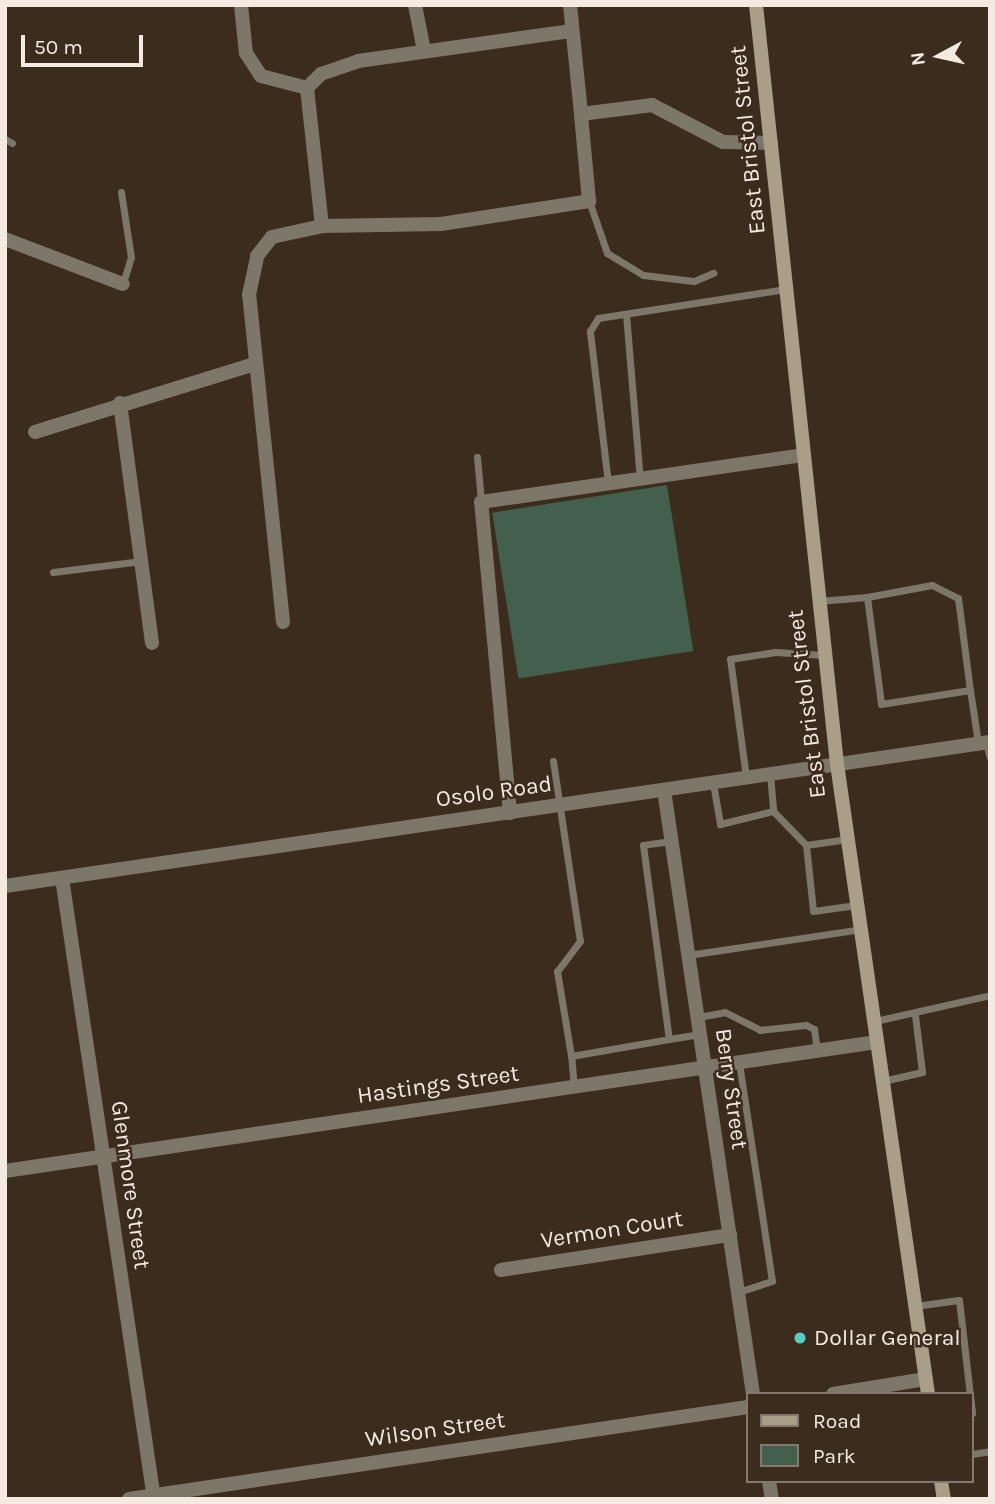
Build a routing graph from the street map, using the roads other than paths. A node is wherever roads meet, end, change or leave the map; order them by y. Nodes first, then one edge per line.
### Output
1 (241, 5) edge
2 (415, 5) edge
3 (570, 5) edge
4 (756, 5) edge
5 (572, 31) junction
6 (424, 51) junction
7 (307, 88) junction
8 (581, 114) junction
9 (771, 143) junction
10 (121, 192) dead end
11 (589, 201) junction
12 (322, 226) junction
13 (5, 239) edge
14 (713, 273) dead end
15 (123, 284) joint
16 (786, 289) junction
17 (626, 314) junction
18 (254, 364) junction
19 (120, 403) junction
20 (35, 432) dead end
21 (803, 455) junction
22 (477, 457) dead end
23 (640, 479) junction
24 (608, 484) junction
25 (481, 502) junction
26 (141, 561) junction
27 (53, 572) dead end
28 (867, 597) junction
29 (818, 601) junction
30 (283, 622) dead end
31 (152, 643) dead end
32 (824, 655) junction
33 (971, 690) junction
34 (985, 742) edge
35 (990, 758) edge
36 (553, 761) dead end
37 (837, 764) junction
38 (770, 774) junction
39 (747, 778) junction
40 (713, 783) junction
41 (664, 790) junction
42 (562, 805) junction
43 (774, 811) junction
44 (510, 813) junction
45 (848, 839) junction
46 (672, 841) junction
47 (806, 845) junction
48 (62, 878) junction
49 (5, 886) edge
50 (857, 905) junction
51 (861, 929) junction
52 (688, 955) junction
53 (990, 995) edge
54 (915, 1015) junction
55 (698, 1017) junction
56 (874, 1021) junction
57 (700, 1034) junction
58 (669, 1039) junction
59 (877, 1042) junction
60 (817, 1050) junction
61 (571, 1056) junction
62 (739, 1063) junction
63 (705, 1069) junction
64 (882, 1081) junction
65 (574, 1088) junction
66 (102, 1157) junction
67 (5, 1171) edge
68 (730, 1235) junction
69 (501, 1270) dead end
70 (738, 1292) junction
71 (915, 1306) junction
72 (927, 1386) edge
73 (753, 1392) edge
74 (856, 1392) edge
75 (970, 1392) edge
76 (746, 1407) edge
77 (154, 1497) edge
78 (129, 1499) edge

1 - 7 street
2 - 6 street
3 - 5 street
4 - 9 main road, East Bristol Street
5 - 6 street
5 - 8 street
6 - 7 street
7 - 12 street
8 - 9 street
8 - 11 street
9 - 16 main road, East Bristol Street
10 - 15 lane
11 - 12 street
11 - 14 lane
12 - 18 street
13 - 15 street
16 - 17 lane
16 - 21 main road, East Bristol Street
17 - 23 lane
17 - 24 lane
18 - 19 street
18 - 30 street
19 - 20 street
19 - 26 street
21 - 23 street
21 - 29 main road, East Bristol Street
22 - 25 lane
23 - 24 street
24 - 25 street
25 - 44 street
26 - 27 lane
26 - 31 street
28 - 29 lane
28 - 33 lane
28 - 33 lane
29 - 32 main road, East Bristol Street
32 - 37 main road, East Bristol Street
32 - 39 lane
33 - 34 lane
34 - 35 lane
34 - 37 street, Osolo Road
36 - 42 lane
37 - 38 street, Osolo Road
37 - 45 main road, East Bristol Street
38 - 39 street, Osolo Road
38 - 43 lane
39 - 40 street, Osolo Road
40 - 41 street, Osolo Road
40 - 43 lane
41 - 42 street, Osolo Road
41 - 46 street, Berry Street
42 - 44 street, Osolo Road
42 - 61 lane
43 - 47 lane
44 - 48 street, Osolo Road
45 - 47 lane
45 - 50 main road, East Bristol Street
46 - 52 street, Berry Street
46 - 58 lane
47 - 50 lane
48 - 49 street, Osolo Road
48 - 66 street, Glenmore Street
50 - 51 main road, East Bristol Street
51 - 52 lane
51 - 56 main road, East Bristol Street
52 - 55 street, Berry Street
53 - 54 lane
54 - 56 lane
54 - 64 lane
55 - 57 street, Berry Street
55 - 60 lane
56 - 59 main road, East Bristol Street
57 - 58 lane
57 - 63 street, Berry Street
58 - 61 lane
59 - 60 street, Hastings Street
59 - 64 main road, East Bristol Street
60 - 62 street, Hastings Street
61 - 65 lane
62 - 63 street, Hastings Street
62 - 70 lane
63 - 65 street, Hastings Street
63 - 68 street, Berry Street
64 - 71 main road, East Bristol Street
65 - 66 street, Hastings Street
66 - 67 street, Hastings Street
66 - 77 street, Glenmore Street
68 - 69 street, Vermon Court
68 - 70 street, Berry Street
70 - 73 street, Berry Street
71 - 72 main road, East Bristol Street
71 - 75 lane
72 - 74 street
76 - 77 street, Wilson Street
77 - 78 street, Wilson Street

